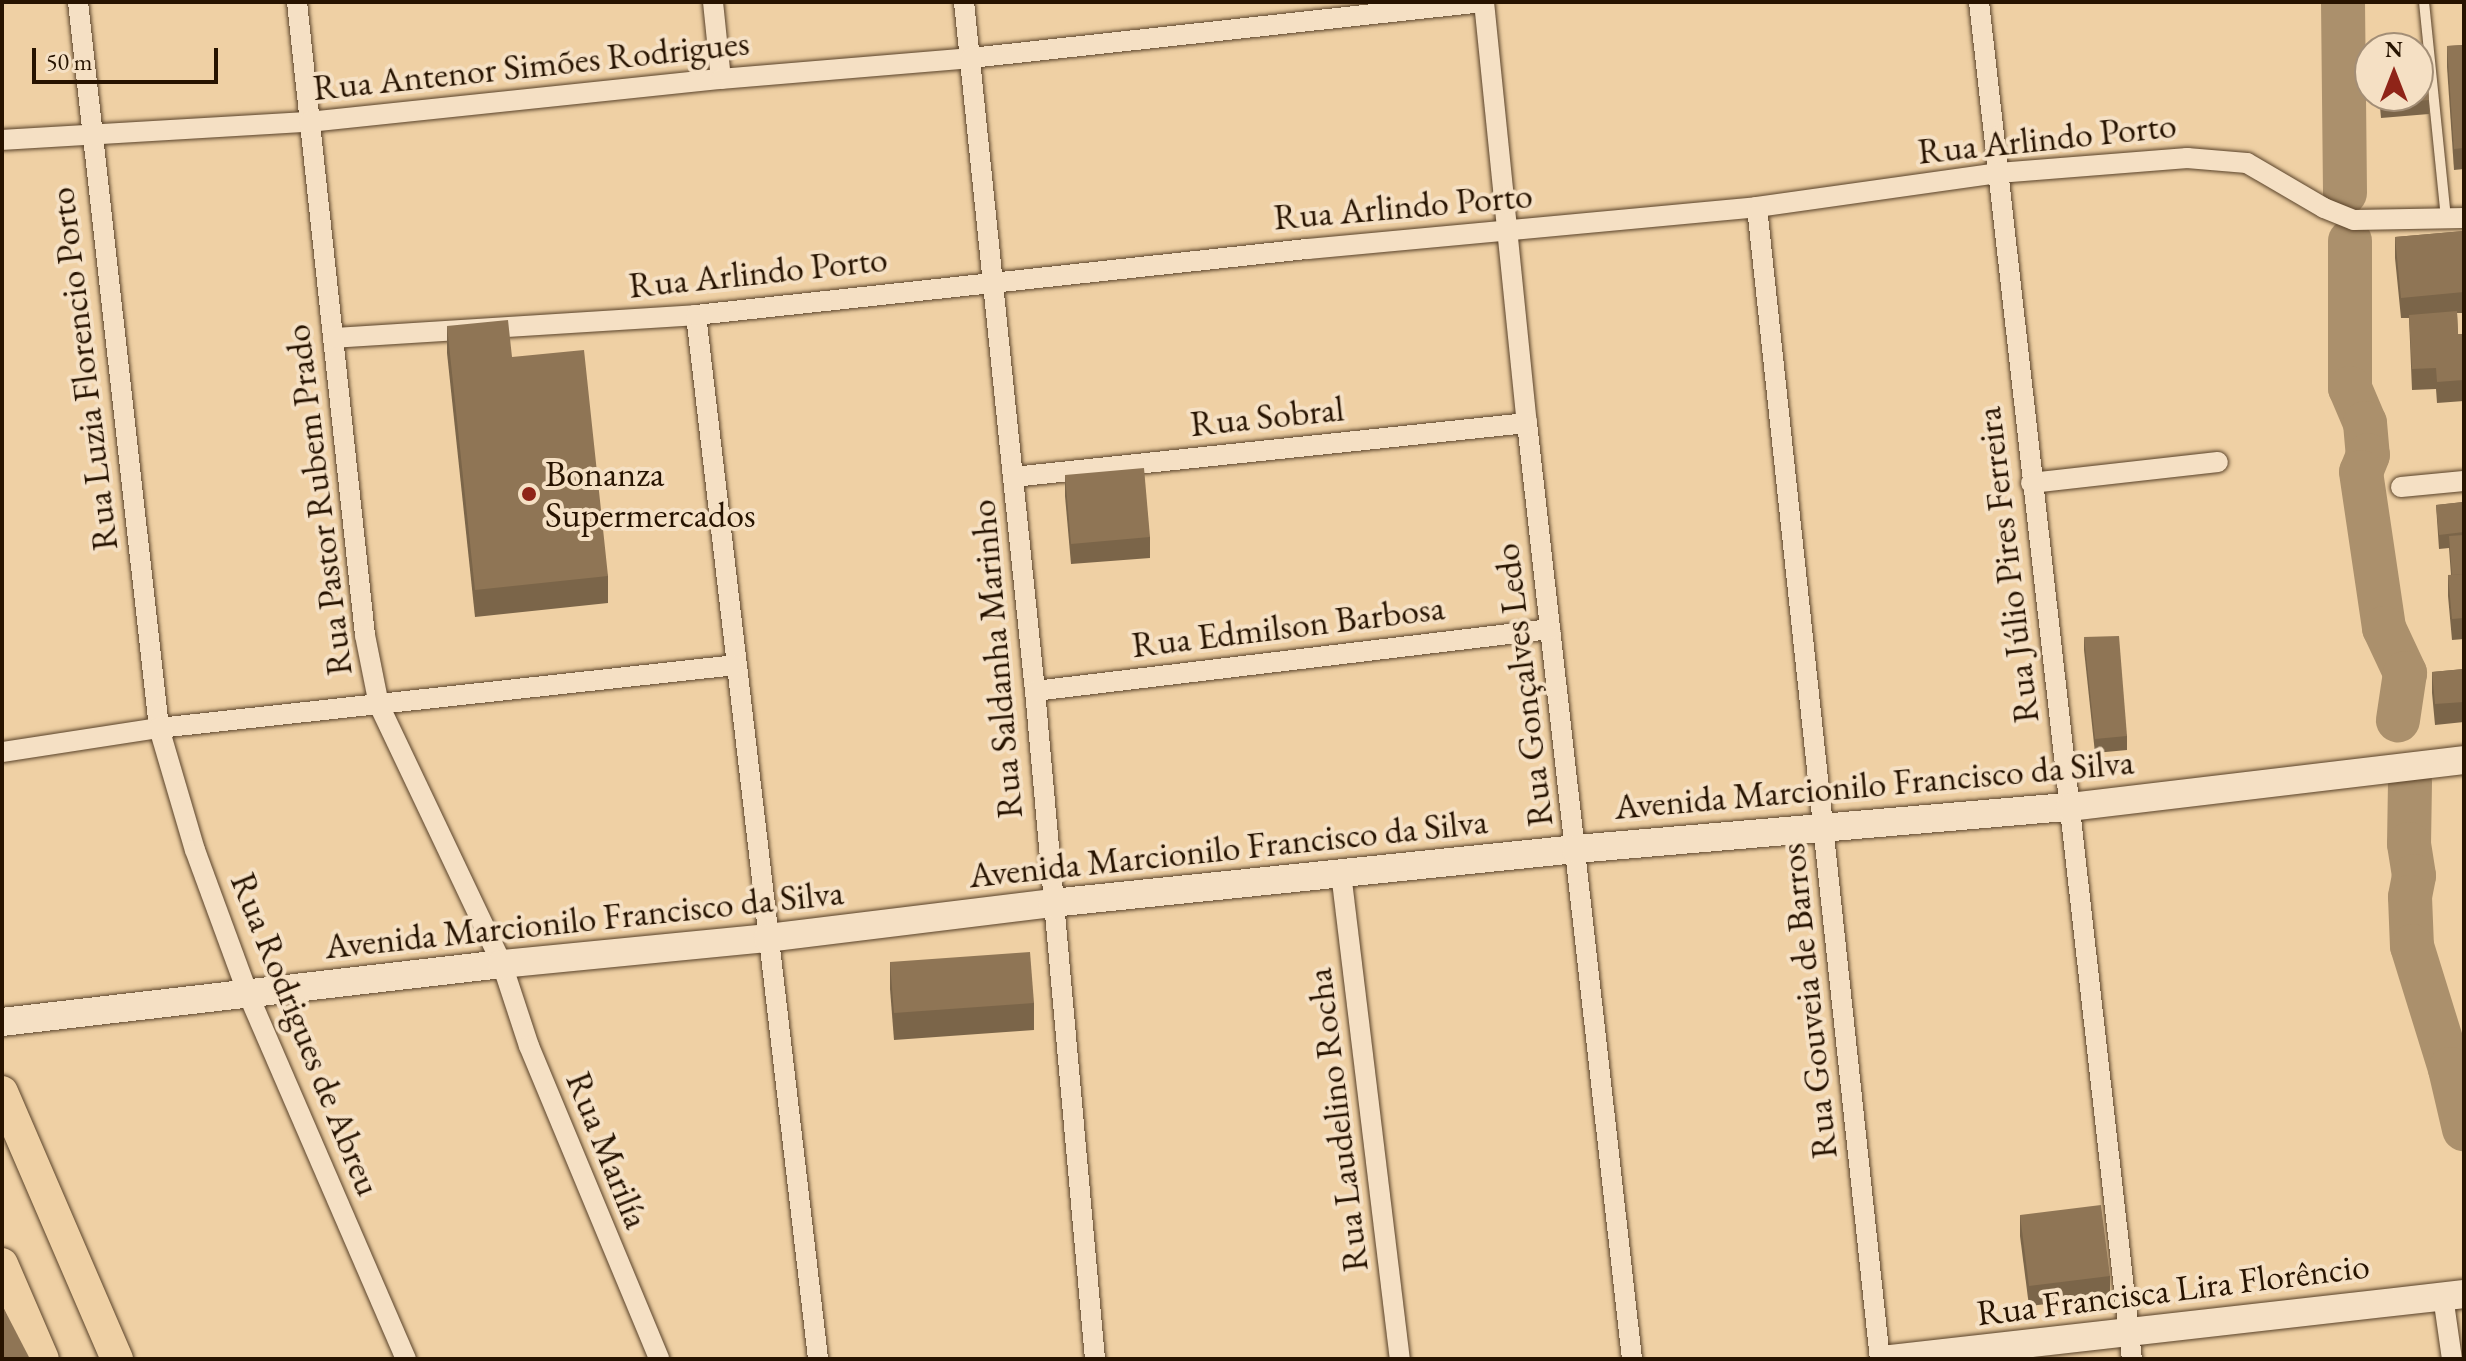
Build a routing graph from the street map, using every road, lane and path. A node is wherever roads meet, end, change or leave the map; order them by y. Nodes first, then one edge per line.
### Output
1 (78, 2) edge
2 (297, 2) edge
3 (713, 2) edge
4 (964, 2) edge
5 (1484, 2) edge
6 (1979, 2) edge
7 (2424, 2) edge
8 (971, 58) junction
9 (721, 79) junction
10 (309, 122) junction
11 (90, 137) junction
12 (2, 140) edge
13 (1998, 173) junction
14 (1757, 207) junction
15 (2455, 219) edge
16 (1508, 231) junction
17 (995, 281) junction
18 (696, 315) junction
19 (333, 338) junction
20 (1527, 423) junction
21 (2218, 462) dead end
22 (1013, 477) junction
23 (2464, 481) edge
24 (2031, 483) junction
25 (2401, 487) dead end
26 (1550, 629) junction
27 (736, 665) junction
28 (1035, 691) junction
29 (379, 705) junction
30 (159, 728) junction
31 (2, 752) edge
32 (2464, 760) edge
33 (2070, 807) junction
34 (1824, 826) junction
35 (1576, 849) junction
36 (1341, 873) junction
37 (1052, 903) junction
38 (768, 938) junction
39 (502, 964) junction
40 (248, 994) junction
41 (2, 1022) edge
42 (2, 1092) edge
43 (2, 1264) edge
44 (2454, 1295) edge
45 (2132, 1346) edge
46 (43, 1359) edge
47 (117, 1359) edge
48 (406, 1359) edge
49 (659, 1359) edge
50 (818, 1359) edge
51 (1095, 1359) edge
52 (1400, 1359) edge
53 (1632, 1359) edge
54 (1880, 1359) edge
55 (1891, 1359) edge
56 (2452, 1359) edge

1 - 11 street, Rua Luzia Florencio Porto
2 - 10 street, Rua Pastor Rubem Prado
3 - 9 street
4 - 8 street, Rua Saldanha Marinho
5 - 8 street, Rua Antenor Simões Rodrigues
5 - 16 street, Rua Gonçalves Ledo
6 - 13 street, Rua Júlio Pires Ferreira
7 - 15 lane
8 - 9 street, Rua Antenor Simões Rodrigues
8 - 17 street, Rua Saldanha Marinho
9 - 10 street, Rua Antenor Simões Rodrigues
10 - 11 street, Rua Antenor Simões Rodrigues
10 - 19 street, Rua Pastor Rubem Prado
11 - 12 street, Rua Antenor Simões Rodrigues
11 - 30 street, Rua Luzia Florencio Porto
13 - 14 street, Rua Arlindo Porto
13 - 15 street, Rua Arlindo Porto
13 - 24 street, Rua Júlio Pires Ferreira
14 - 16 street, Rua Arlindo Porto
14 - 34 street, Rua Gouveia de Barros
16 - 17 street, Rua Arlindo Porto
16 - 20 street, Rua Gonçalves Ledo
17 - 18 street, Rua Arlindo Porto
17 - 22 street, Rua Saldanha Marinho
18 - 19 street, Rua Arlindo Porto
18 - 27 street
19 - 29 street, Rua Pastor Rubem Prado
20 - 22 street, Rua Sobral
20 - 26 street, Rua Gonçalves Ledo
21 - 24 street
22 - 28 street, Rua Saldanha Marinho
23 - 25 street
24 - 33 street, Rua Júlio Pires Ferreira
26 - 28 street, Rua Edmilson Barbosa
26 - 35 street, Rua Gonçalves Ledo
27 - 29 street
27 - 38 street
28 - 37 street, Rua Saldanha Marinho
29 - 30 street
29 - 39 street, Rua Pastor Rubem Prado
30 - 31 street
30 - 40 street, Rua Rodrigues de Abreu
32 - 33 street, Avenida Marcionilo Francisco da Silva
33 - 34 street, Avenida Marcionilo Francisco da Silva
33 - 45 street, Rua Júlio Pires Ferreira
34 - 35 street, Avenida Marcionilo Francisco da Silva
34 - 54 street, Rua Gouveia de Barros
35 - 36 street, Avenida Marcionilo Francisco da Silva
35 - 53 street, Rua Gonçalves Ledo
36 - 37 street, Avenida Marcionilo Francisco da Silva
36 - 52 street, Rua Laudelino Rocha
37 - 38 street, Avenida Marcionilo Francisco da Silva
37 - 51 street, Rua Saldanha Marinho
38 - 39 street, Avenida Marcionilo Francisco da Silva
38 - 50 street
39 - 40 street, Avenida Marcionilo Francisco da Silva
39 - 49 street, Rua Marilía
40 - 41 street, Avenida Marcionilo Francisco da Silva
40 - 48 street, Rua Rodrigues de Abreu
42 - 47 main road
43 - 46 main road
44 - 45 street, Rua Francisca Lira Florêncio
44 - 56 street
45 - 55 street, Rua Francisca Lira Florêncio

